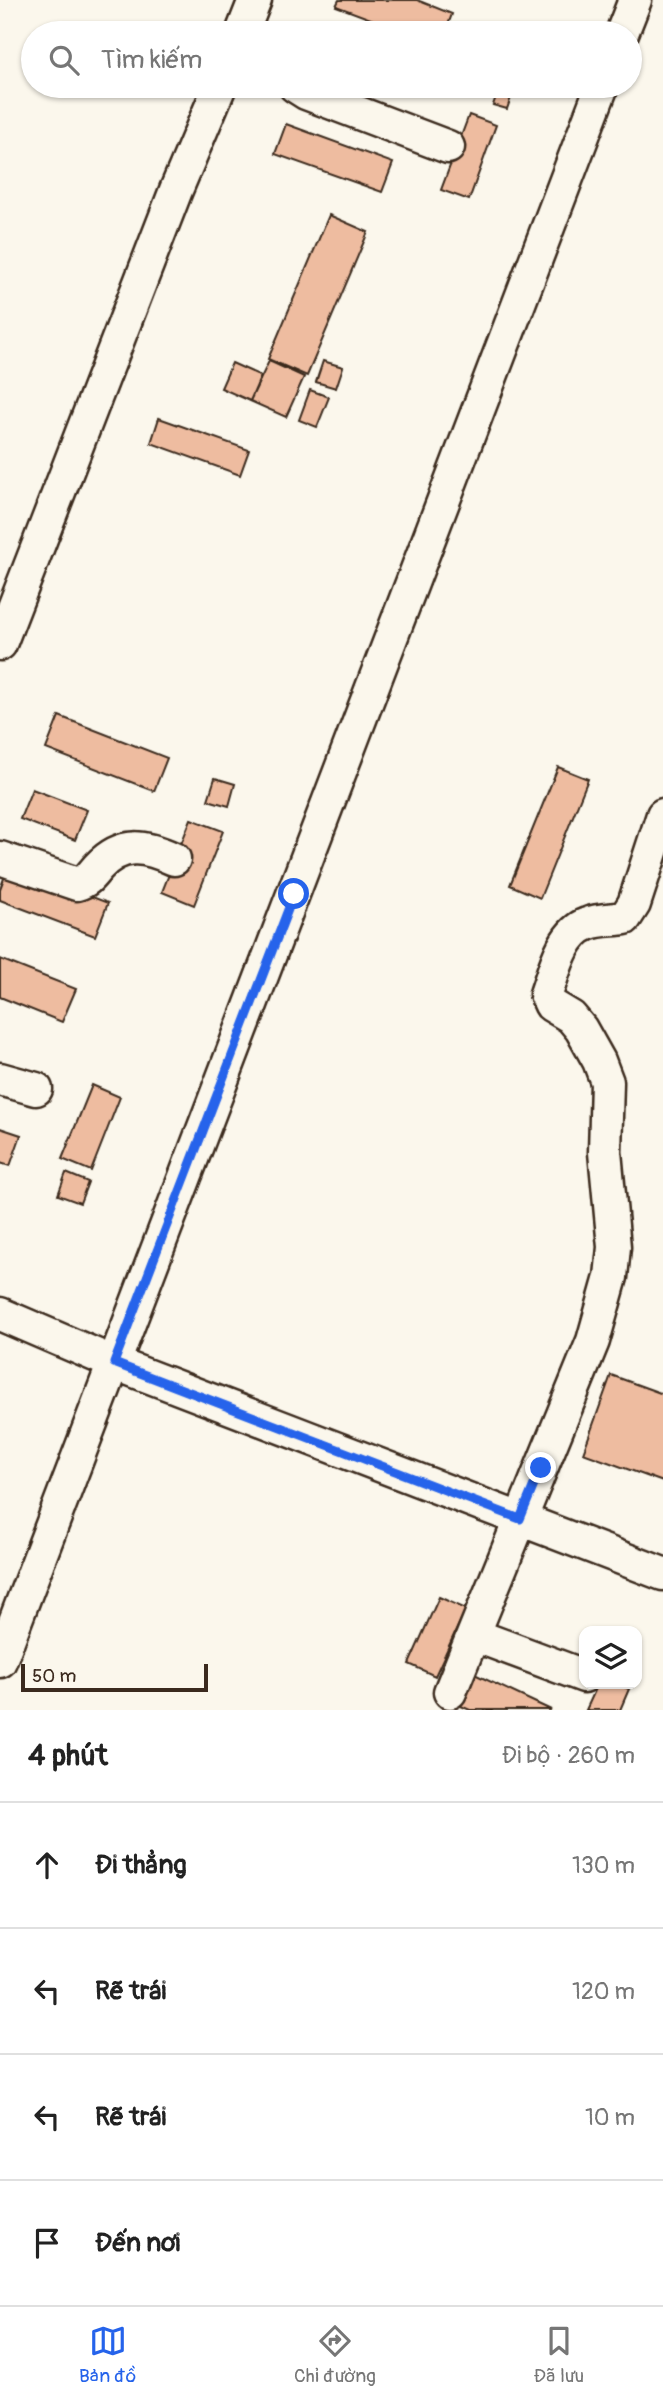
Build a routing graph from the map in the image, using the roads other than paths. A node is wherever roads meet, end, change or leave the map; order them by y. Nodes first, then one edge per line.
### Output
1 (255, 0) edge
2 (635, 0) edge
3 (248, 21) edge
4 (627, 21) edge
5 (215, 98) edge
6 (319, 98) edge
7 (597, 98) edge
8 (448, 147) dead end
9 (0, 644) edge
10 (663, 815) edge
11 (0, 858) edge
12 (174, 859) dead end
13 (0, 1079) edge
14 (36, 1089) dead end
15 (0, 1314) edge
16 (114, 1363) junction
17 (520, 1519) junction
18 (663, 1574) edge
19 (474, 1635) junction
20 (0, 1661) edge
21 (579, 1674) edge
22 (450, 1692) dead end

1 - 3 street
2 - 4 street
5 - 9 street
6 - 8 street
7 - 16 street
10 - 17 street
11 - 12 street
13 - 14 street
15 - 16 street
16 - 17 street
16 - 20 street
17 - 18 street
17 - 19 street
19 - 21 street
19 - 22 street

